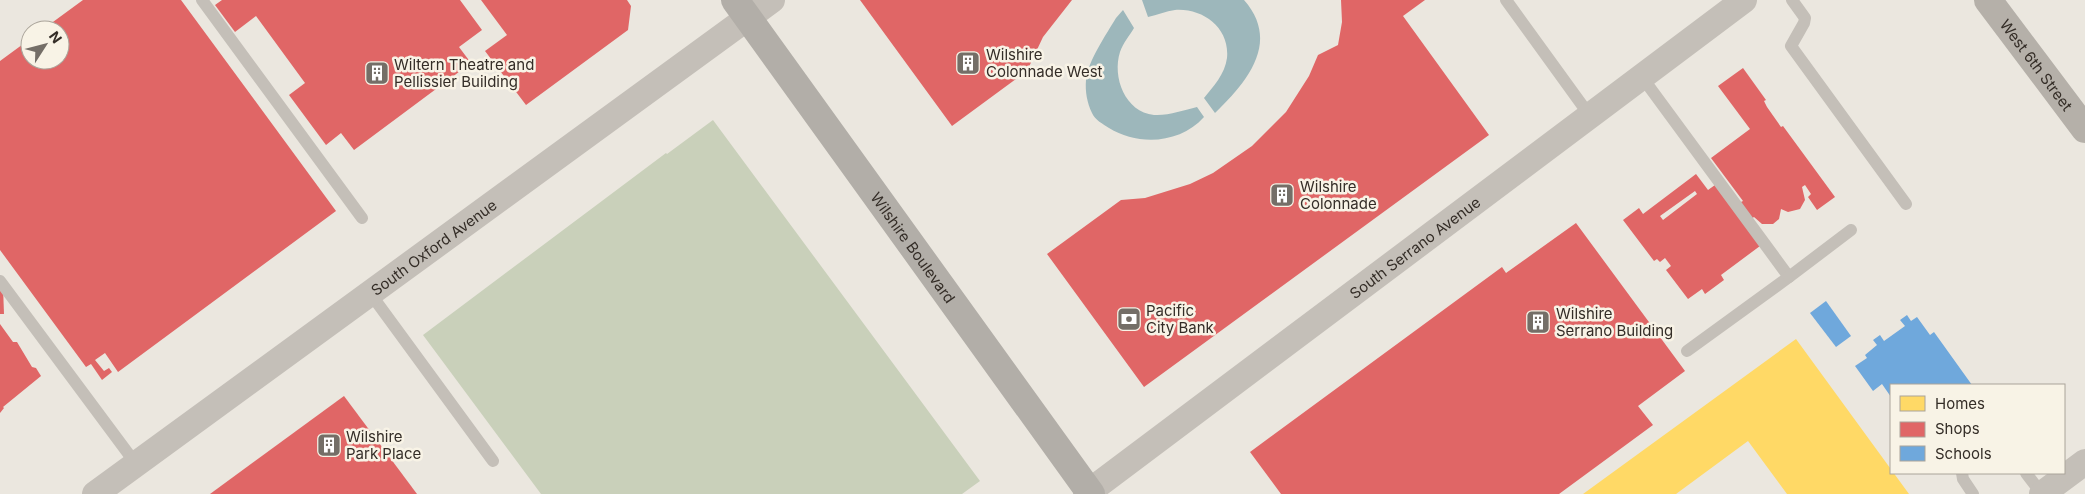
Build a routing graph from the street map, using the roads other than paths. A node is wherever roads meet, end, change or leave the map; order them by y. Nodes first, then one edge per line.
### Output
1 (202, 0) edge
2 (772, 0) edge
3 (1506, 0) edge
4 (1744, 0) edge
5 (1792, 0) edge
6 (1988, 0) edge
7 (741, 8) edge
8 (1642, 77) junction
9 (1590, 116) junction
10 (2085, 129) edge
11 (1906, 204) dead end
12 (362, 218) dead end
13 (1851, 230) dead end
14 (1789, 277) junction
15 (0, 281) edge
16 (370, 293) junction
17 (1687, 352) dead end
18 (493, 461) dead end
19 (2085, 462) edge
20 (136, 464) junction
21 (1962, 474) edge
22 (2027, 474) edge
23 (1089, 493) edge
24 (95, 494) edge
25 (1973, 494) edge
26 (2042, 494) edge

1 - 12 lane
2 - 7 street, South Oxford Avenue
3 - 9 lane
4 - 8 street, South Serrano Avenue
5 - 11 lane
6 - 10 main road, West 6th Street
7 - 16 street, South Oxford Avenue
7 - 23 main road, Wilshire Boulevard
8 - 9 street, South Serrano Avenue
8 - 14 lane
9 - 23 street, South Serrano Avenue
13 - 14 lane
14 - 17 lane
15 - 20 lane
16 - 18 lane
16 - 20 street, South Oxford Avenue
19 - 26 street
20 - 24 street, South Oxford Avenue
21 - 25 lane
22 - 26 lane

